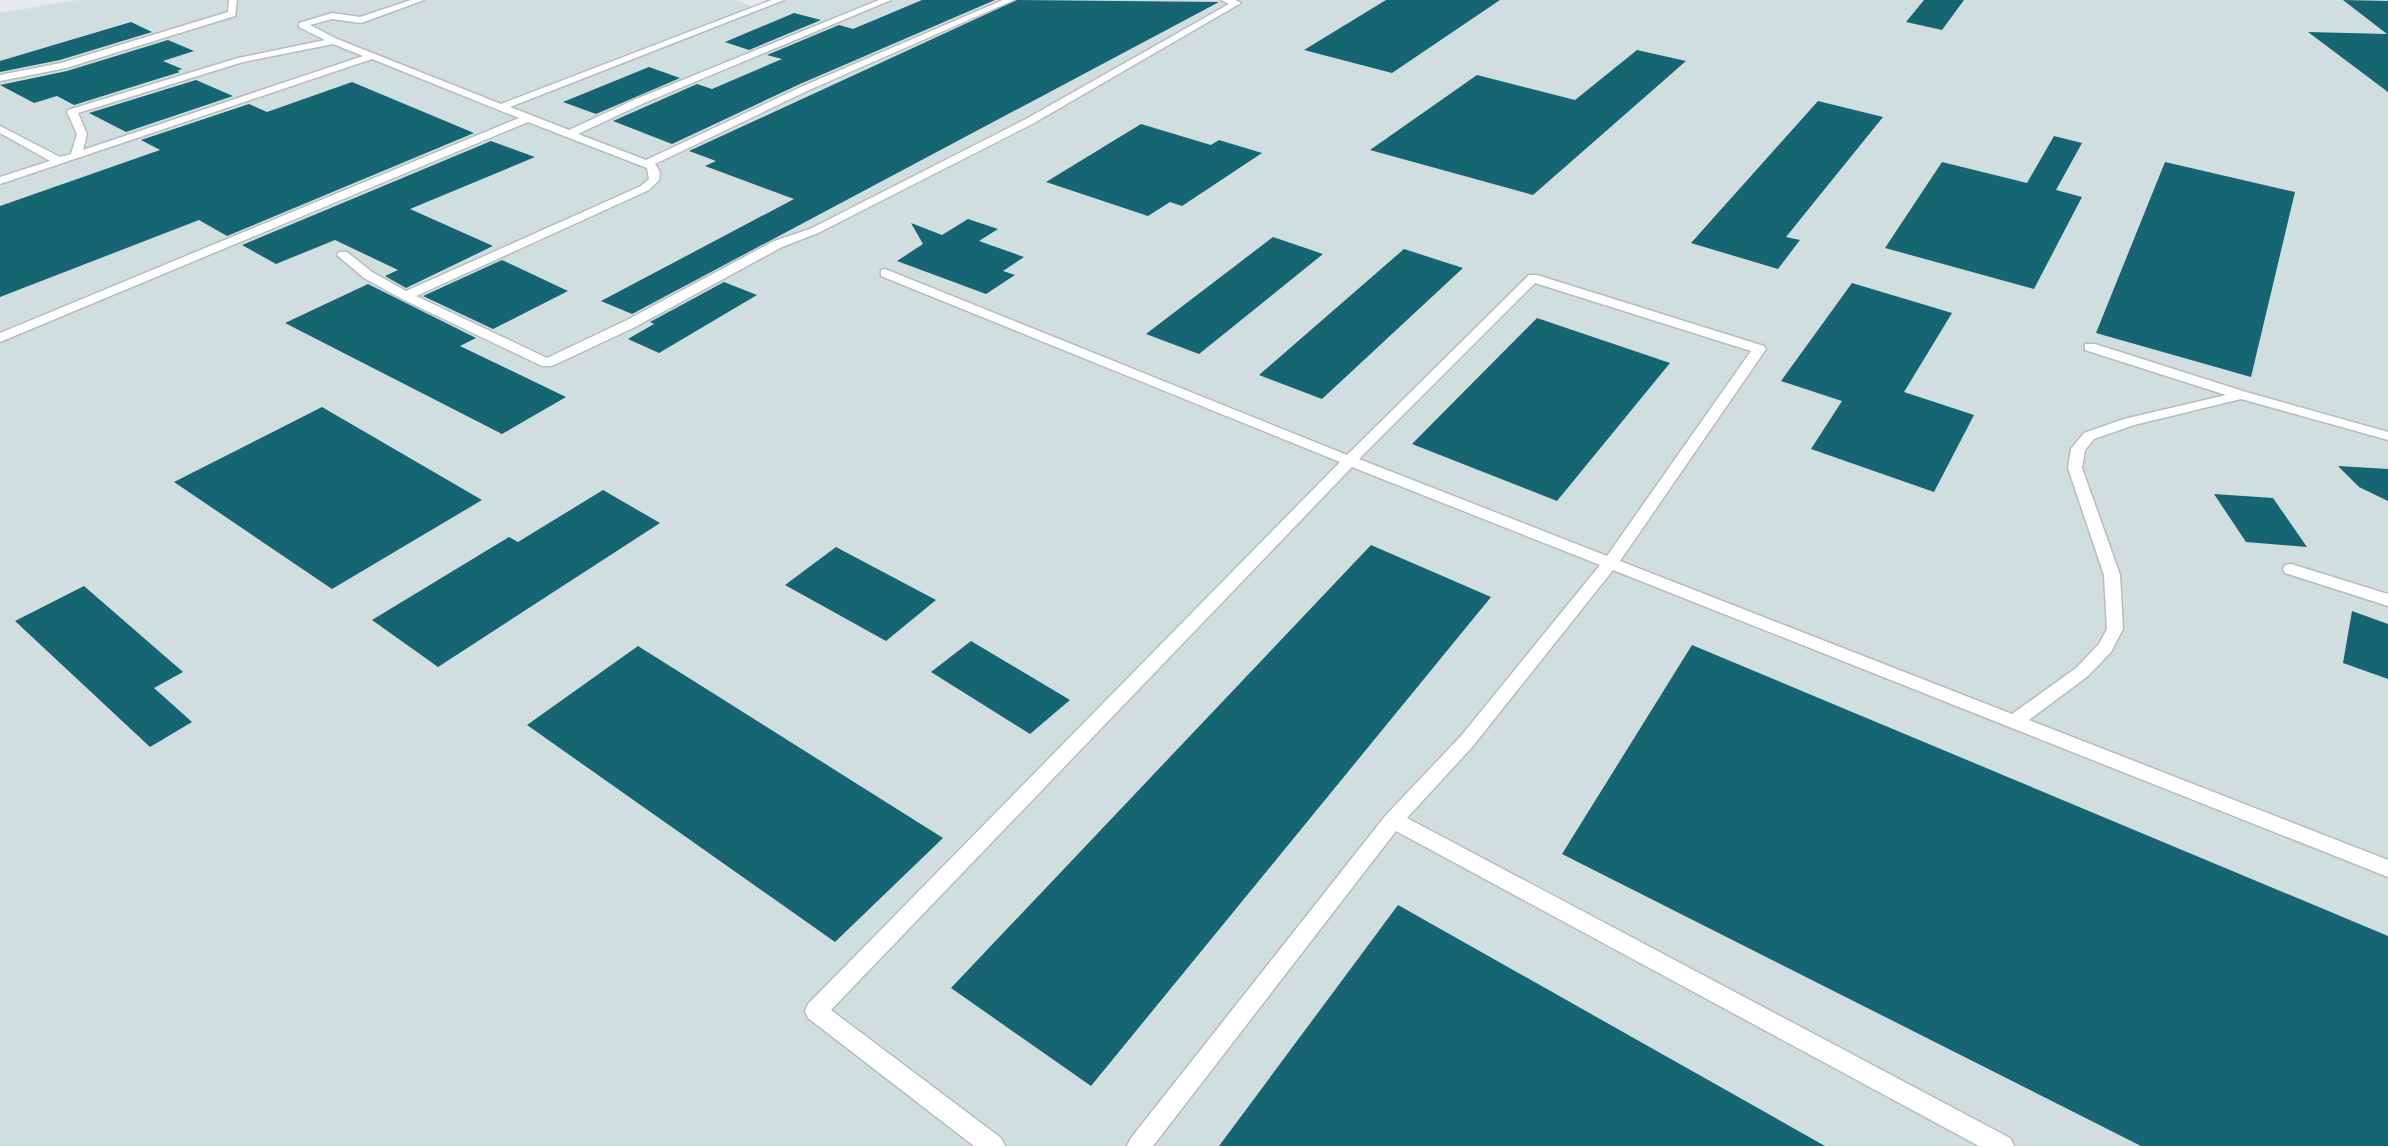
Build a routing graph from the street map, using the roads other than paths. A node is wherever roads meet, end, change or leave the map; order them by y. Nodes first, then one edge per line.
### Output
1 (233, 0) edge
2 (420, 0) edge
3 (780, 0) edge
4 (887, 0) edge
5 (1010, 0) edge
6 (1237, 1) edge
7 (334, 41) junction
8 (372, 56) junction
9 (0, 78) edge
10 (501, 107) junction
11 (528, 118) junction
12 (0, 129) edge
13 (570, 134) junction
14 (76, 155) junction
15 (59, 161) junction
16 (646, 164) junction
17 (0, 181) edge
18 (343, 255) dead end
19 (885, 273) dead end
20 (406, 296) junction
21 (0, 338) edge
22 (2090, 347) dead end
23 (2241, 395) junction
24 (2388, 436) edge
25 (1349, 461) junction
26 (1610, 563) junction
27 (2291, 569) dead end
28 (2388, 600) edge
29 (2014, 722) junction
30 (1393, 820) junction
31 (2388, 869) edge
32 (993, 1146) edge
33 (1139, 1146) edge
34 (2002, 1146) edge

1 - 9 lane
2 - 7 lane
3 - 10 lane
4 - 13 lane
5 - 16 lane
6 - 20 lane
7 - 8 lane
7 - 14 lane
8 - 10 lane
8 - 14 lane
10 - 11 lane
11 - 13 lane
11 - 21 lane
12 - 15 lane
13 - 16 lane
14 - 15 lane
15 - 17 lane
16 - 20 lane
18 - 20 lane
19 - 25 lane
22 - 23 lane
23 - 24 lane
23 - 29 lane
25 - 26 lane
25 - 26 lane
25 - 32 lane
26 - 29 lane
26 - 30 lane
27 - 28 lane
29 - 31 lane
30 - 33 lane
30 - 34 lane

